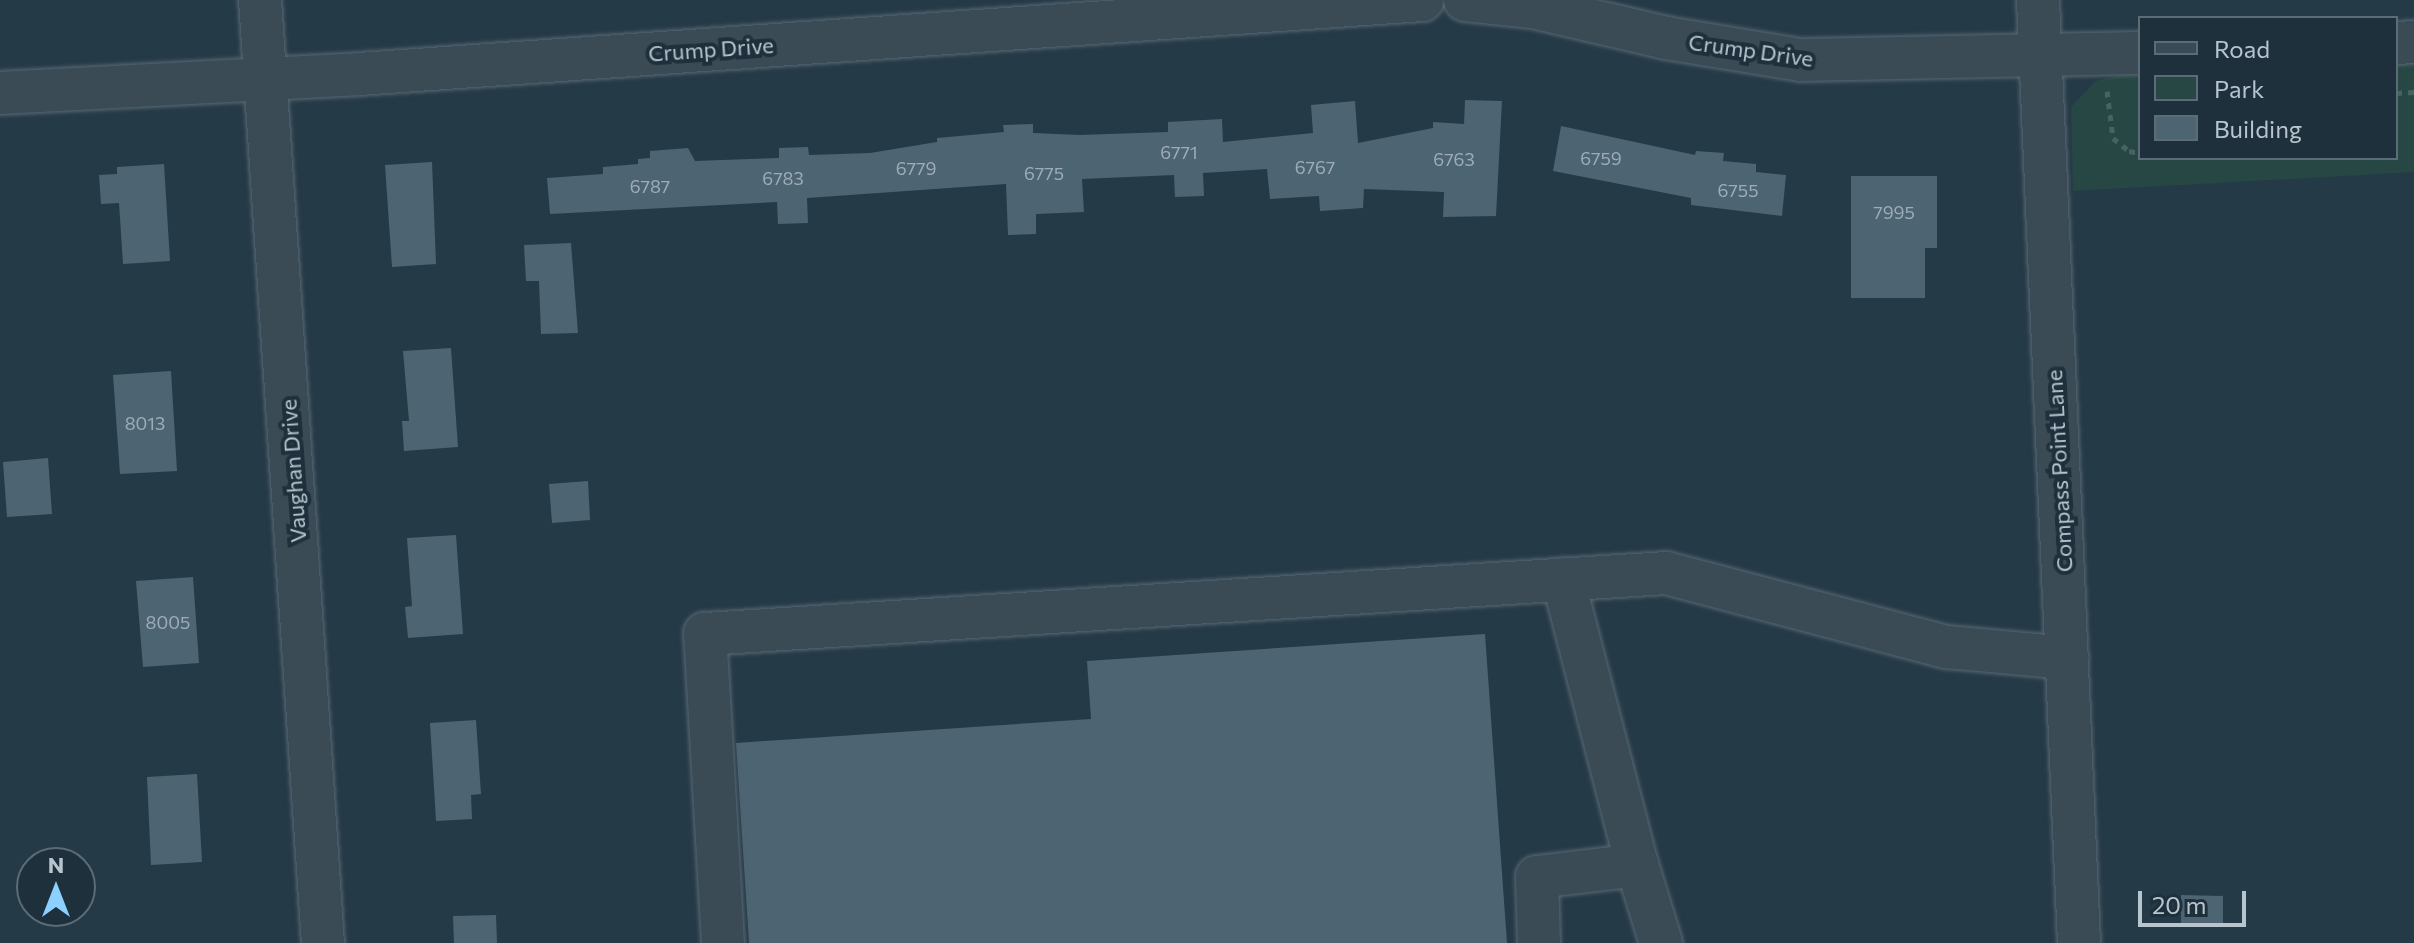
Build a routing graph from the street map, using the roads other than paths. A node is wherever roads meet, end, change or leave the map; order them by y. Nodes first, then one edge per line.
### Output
1 (260, 0) edge
2 (1422, 0) edge
3 (1465, 0) edge
4 (2038, 0) edge
5 (2124, 54) edge
6 (2041, 57) junction
7 (265, 78) junction
8 (0, 93) edge
9 (1563, 579) junction
10 (2067, 658) junction
11 (1637, 865) junction
12 (323, 943) edge
13 (723, 943) edge
14 (1539, 943) edge
15 (1661, 943) edge
16 (2079, 943) edge

1 - 7 street, Vaughan Drive
2 - 7 street, Crump Drive
3 - 6 street, Crump Drive
4 - 6 street, Compass Point Lane
5 - 6 street, Crump Drive
6 - 10 street, Compass Point Lane
7 - 8 street, Crump Drive
7 - 12 street, Vaughan Drive
9 - 10 street
9 - 11 street
9 - 13 street
10 - 16 street, Compass Point Lane
11 - 14 street
11 - 15 street

